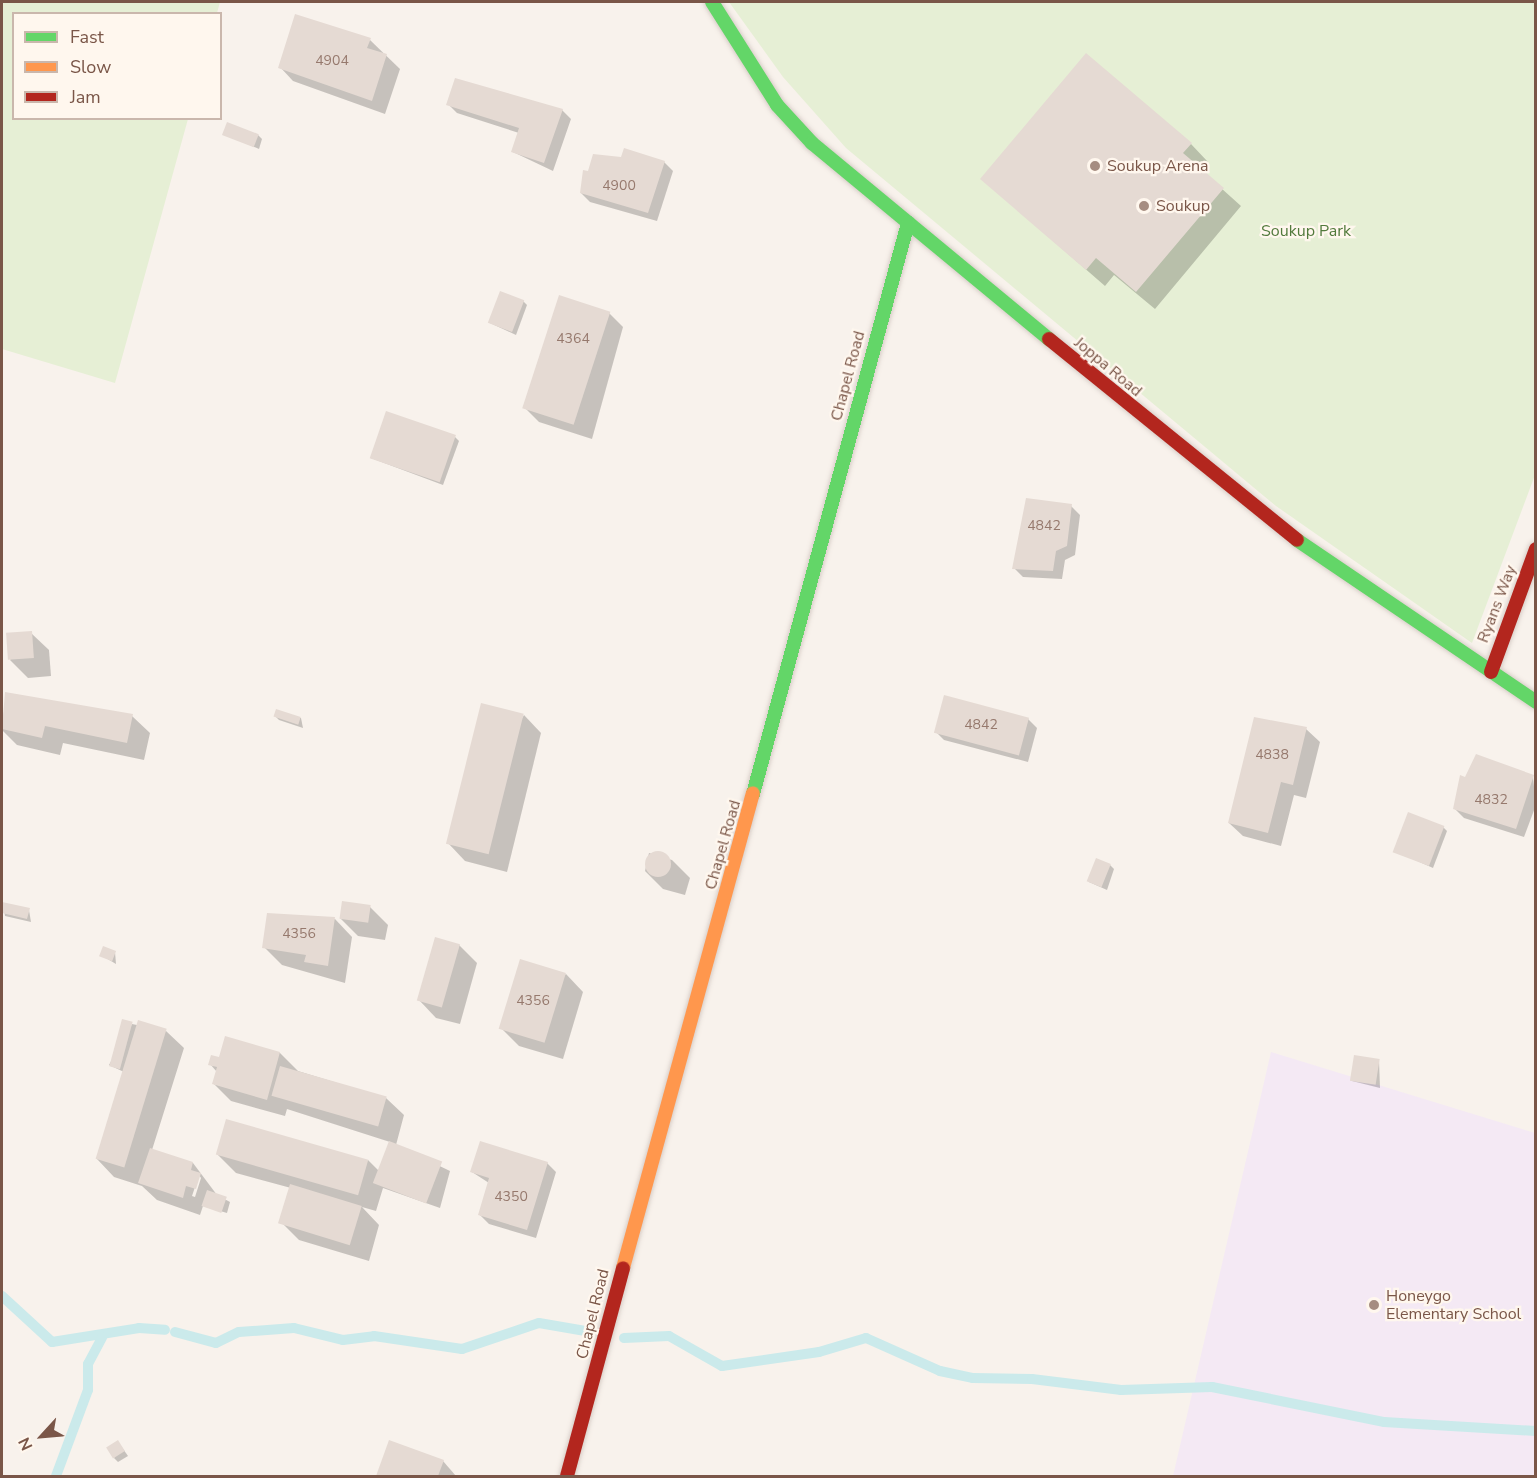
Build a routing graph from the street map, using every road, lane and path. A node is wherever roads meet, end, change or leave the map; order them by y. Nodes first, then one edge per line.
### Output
1 (712, 2) edge
2 (908, 223) junction
3 (1536, 549) edge
4 (1491, 672) junction
5 (1536, 702) edge
6 (567, 1476) edge

1 - 2 street, Joppa Road
2 - 4 street, Joppa Road
2 - 6 street, Chapel Road
3 - 4 street, Ryans Way
4 - 5 street, Joppa Road

